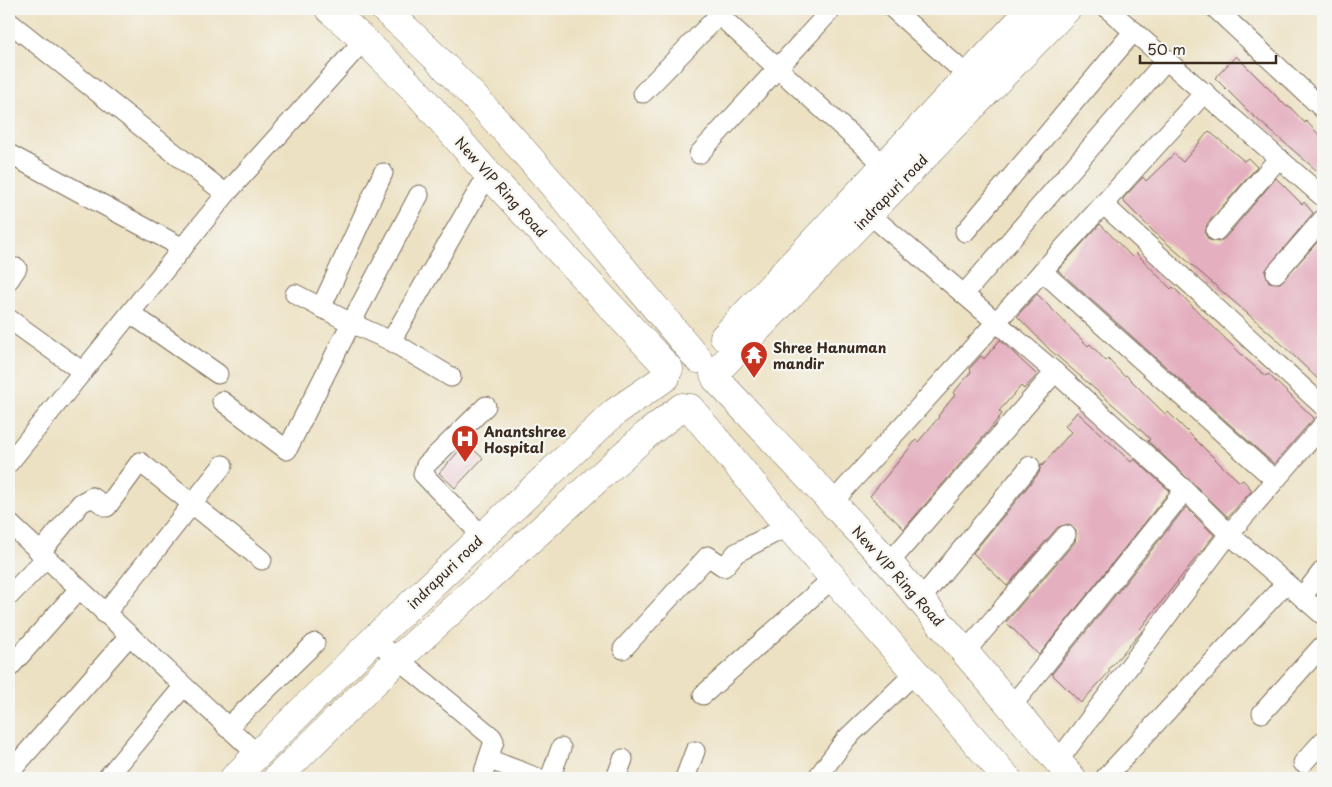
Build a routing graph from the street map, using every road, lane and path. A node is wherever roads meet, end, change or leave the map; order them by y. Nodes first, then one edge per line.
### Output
1 (329, 9) edge
2 (384, 9) edge
3 (832, 9) edge
4 (893, 9) edge
5 (1031, 9) edge
6 (1067, 9) edge
7 (1108, 9) edge
8 (1216, 9) edge
9 (722, 12) edge
10 (9, 22) edge
11 (1134, 31) junction
12 (364, 40) junction
13 (1167, 59) junction
14 (777, 70) junction
15 (968, 76) junction
16 (1205, 92) junction
17 (643, 93) dead end
18 (1323, 109) edge
19 (9, 154) edge
20 (699, 154) dead end
21 (1279, 158) junction
22 (383, 173) dead end
23 (893, 173) junction
24 (488, 174) junction
25 (226, 194) junction
26 (419, 194) dead end
27 (1323, 197) edge
28 (1103, 204) junction
29 (861, 206) junction
30 (1323, 219) edge
31 (1216, 231) dead end
32 (965, 232) dead end
33 (183, 248) junction
34 (1042, 271) junction
35 (1276, 273) dead end
36 (965, 293) junction
37 (295, 294) dead end
38 (321, 308) junction
39 (130, 313) junction
40 (9, 319) edge
41 (997, 321) junction
42 (350, 323) junction
43 (391, 340) junction
44 (708, 368) junction
45 (83, 372) junction
46 (1055, 372) junction
47 (668, 373) junction
48 (218, 374) dead end
49 (451, 376) dead end
50 (222, 401) dead end
51 (486, 406) dead end
52 (1323, 406) edge
53 (686, 407) junction
54 (1323, 425) edge
55 (9, 464) edge
56 (223, 465) dead end
57 (1030, 466) dead end
58 (1275, 480) junction
59 (1185, 490) junction
60 (193, 503) junction
61 (832, 503) junction
62 (9, 523) edge
63 (788, 526) junction
64 (1229, 534) junction
65 (1066, 535) dead end
66 (482, 536) junction
67 (43, 555) junction
68 (262, 560) dead end
69 (889, 563) junction
70 (1323, 570) edge
71 (833, 578) junction
72 (1286, 583) junction
73 (79, 589) junction
74 (9, 596) edge
75 (1302, 597) junction
76 (920, 600) junction
77 (105, 614) junction
78 (1323, 615) edge
79 (129, 636) junction
80 (374, 639) junction
81 (315, 643) dead end
82 (1323, 645) edge
83 (623, 649) dead end
84 (965, 652) junction
85 (397, 660) junction
86 (9, 668) edge
87 (915, 673) junction
88 (183, 687) junction
89 (703, 695) dead end
90 (1011, 707) junction
91 (1262, 713) dead end
92 (227, 728) junction
93 (1323, 740) edge
94 (561, 748) dead end
95 (695, 751) dead end
96 (258, 755) junction
97 (488, 759) junction
98 (623, 759) dead end
99 (1303, 763) dead end
100 (1065, 770) edge
101 (10, 772) dead end
102 (107, 778) edge
103 (234, 778) edge
104 (277, 778) edge
105 (482, 778) edge
106 (538, 778) edge
107 (550, 778) edge
108 (616, 778) edge
109 (685, 778) edge
110 (816, 778) edge
111 (1007, 778) edge
112 (1105, 778) edge

1 - 12 main road, New VIP Ring Road
2 - 44 main road, New VIP Ring Road
3 - 14 street
4 - 15 street
5 - 15 main road, indrapuri road
6 - 23 main road, indrapuri road
7 - 11 street
8 - 18 street
9 - 14 street
9 - 17 street
10 - 25 street
11 - 13 street
11 - 32 street
12 - 24 main road, New VIP Ring Road
12 - 25 street
13 - 16 street
13 - 36 street
14 - 20 street
14 - 23 street
15 - 23 main road, indrapuri road
16 - 21 street
16 - 28 street
19 - 33 street
21 - 27 street
21 - 31 street
22 - 38 street
23 - 29 main road, indrapuri road
24 - 43 street
24 - 47 main road, New VIP Ring Road
25 - 33 street
26 - 42 street
28 - 34 street
28 - 52 street
29 - 36 street
29 - 44 main road, indrapuri road
30 - 35 street
33 - 39 street
34 - 41 street
34 - 58 street
36 - 41 street
37 - 38 street
38 - 42 street
39 - 45 street
39 - 48 street
40 - 45 street
41 - 46 street
41 - 61 street
42 - 43 street
42 - 50 street
43 - 49 street
44 - 47 main road
44 - 53 main road
44 - 61 main road, New VIP Ring Road
45 - 55 street
46 - 59 street
46 - 69 street
47 - 53 main road
47 - 66 main road, indrapuri road
51 - 66 street
53 - 63 main road
53 - 85 main road
54 - 58 street
56 - 60 street
57 - 76 street
58 - 64 street
59 - 64 street
59 - 90 street
60 - 67 street
60 - 68 street
60 - 77 street
61 - 69 main road, New VIP Ring Road
62 - 67 street
63 - 71 main road
63 - 83 street
64 - 72 street
64 - 100 street
65 - 84 street
66 - 80 main road, indrapuri road
67 - 73 street
67 - 74 street
69 - 76 main road, New VIP Ring Road
70 - 75 street
71 - 87 main road
71 - 89 street
72 - 75 street
72 - 112 street
73 - 77 street
73 - 86 street
75 - 78 street
76 - 84 main road, New VIP Ring Road
77 - 79 street
79 - 88 street
79 - 101 street
80 - 85 street
80 - 96 main road, indrapuri road
81 - 92 street
82 - 91 street
84 - 90 main road, New VIP Ring Road
85 - 97 street
85 - 104 main road
87 - 110 street
87 - 111 main road
88 - 92 street
88 - 102 street
90 - 100 main road, New VIP Ring Road
92 - 96 street
93 - 99 street
94 - 107 street
95 - 109 street
96 - 103 main road, indrapuri road
97 - 105 street
97 - 106 street
98 - 108 street

